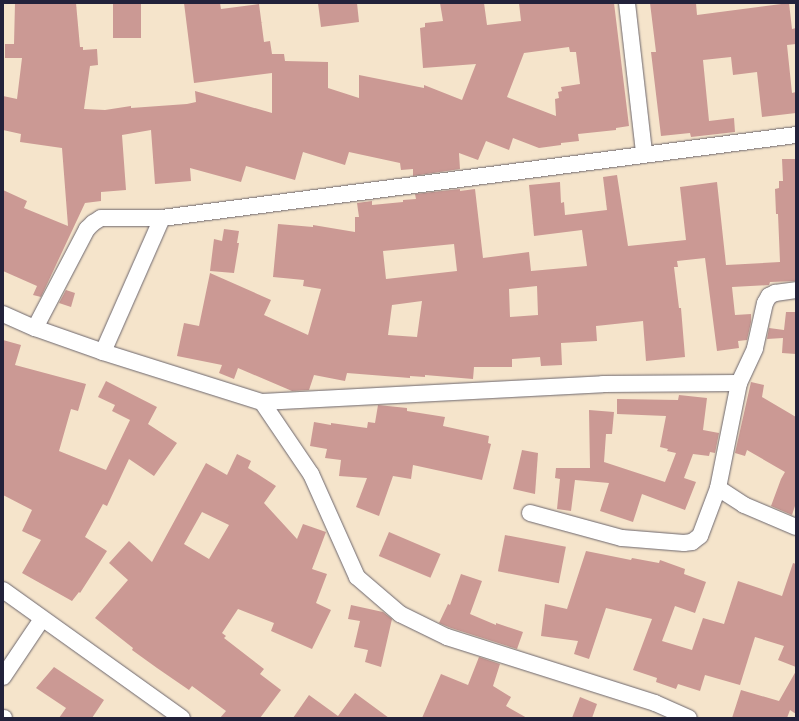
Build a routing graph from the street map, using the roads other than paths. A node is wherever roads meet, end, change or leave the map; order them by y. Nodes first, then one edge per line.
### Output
1 (627, 3) edge
2 (796, 135) edge
3 (644, 153) junction
4 (162, 218) junction
5 (796, 290) edge
6 (3, 314) edge
7 (35, 328) junction
8 (103, 352) junction
9 (739, 383) junction
10 (262, 402) junction
11 (718, 488) junction
12 (530, 513) dead end
13 (796, 527) edge
14 (3, 590) edge
15 (42, 619) junction
16 (3, 677) edge
17 (182, 718) edge
18 (689, 718) edge

1 - 3 street
2 - 3 street
3 - 4 street
4 - 7 street
4 - 8 street
5 - 9 street
6 - 7 street
7 - 8 street
8 - 10 street
9 - 10 street
9 - 11 street
10 - 18 street
11 - 12 street
11 - 13 street
14 - 15 street
15 - 16 street
15 - 17 street

